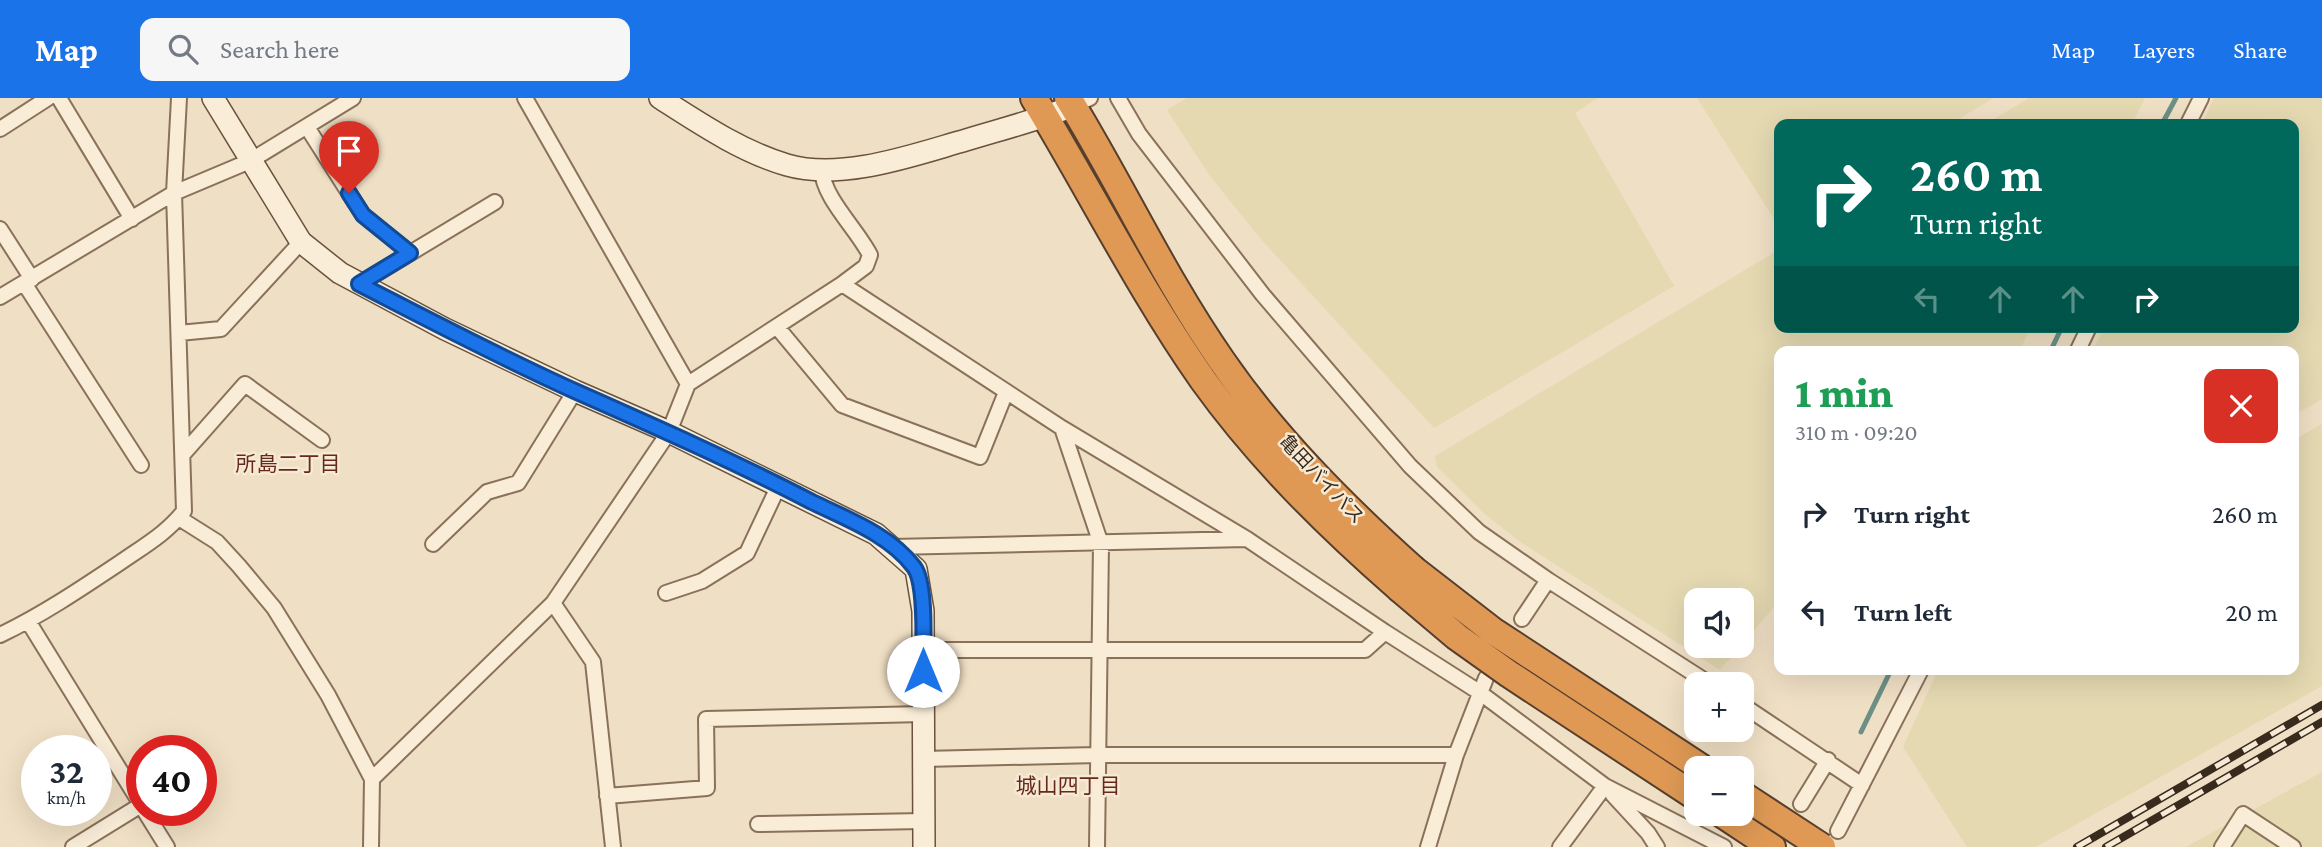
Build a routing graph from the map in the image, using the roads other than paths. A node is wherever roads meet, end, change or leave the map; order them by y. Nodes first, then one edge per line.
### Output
1 (48, 98) edge
2 (59, 98) edge
3 (179, 98) edge
4 (213, 98) edge
5 (353, 98) edge
6 (525, 98) edge
7 (660, 98) edge
8 (1118, 98) edge
9 (2201, 98) edge
10 (1077, 101) edge
11 (1040, 108) edge
12 (2190, 119) edge
13 (307, 127) junction
14 (0, 130) edge
15 (250, 161) junction
16 (822, 170) junction
17 (174, 193) junction
18 (495, 202) dead end
19 (132, 219) junction
20 (0, 229) edge
21 (301, 242) junction
22 (410, 253) junction
23 (28, 281) junction
24 (359, 284) junction
25 (842, 284) junction
26 (0, 297) edge
27 (777, 327) junction
28 (179, 333) junction
29 (688, 384) junction
30 (575, 391) junction
31 (1006, 392) junction
32 (1062, 428) junction
33 (669, 432) junction
34 (322, 440) dead end
35 (184, 453) junction
36 (141, 465) dead end
37 (779, 485) junction
38 (179, 518) junction
39 (1247, 539) junction
40 (433, 544) dead end
41 (1101, 544) junction
42 (892, 547) junction
43 (1406, 578) junction
44 (1548, 580) junction
45 (666, 593) dead end
46 (553, 603) junction
47 (1522, 620) dead end
48 (28, 621) junction
49 (1385, 632) junction
50 (0, 635) edge
51 (923, 650) junction
52 (1100, 650) junction
53 (1691, 672) edge
54 (1918, 675) edge
55 (1483, 685) junction
56 (1754, 712) edge
57 (923, 714) junction
58 (1098, 755) junction
59 (1456, 755) junction
60 (1684, 756) edge
61 (923, 759) junction
62 (1828, 760) junction
63 (372, 779) junction
64 (126, 781) edge
65 (1862, 785) junction
66 (1605, 786) junction
67 (1684, 789) edge
68 (607, 796) junction
69 (1754, 801) edge
70 (1801, 804) dead end
71 (126, 816) edge
72 (923, 821) junction
73 (758, 824) dead end
74 (154, 826) edge
75 (1740, 826) edge
76 (1830, 839) edge
77 (73, 847) edge
78 (167, 847) edge
79 (371, 847) edge
80 (613, 847) edge
81 (923, 847) edge
82 (1097, 847) edge
83 (1427, 847) edge
84 (1560, 847) edge
85 (1657, 847) edge
86 (1724, 847) edge
87 (1772, 847) edge
88 (2222, 847) edge
89 (2293, 847) edge

1 - 14 street
2 - 19 street
3 - 17 street
4 - 15 street
5 - 13 street
6 - 29 street
7 - 16 street, 亀田バイパス
8 - 44 street
9 - 12 street
10 - 11 street, 亀田バイパス
10 - 43 highway, 亀田バイパス
11 - 16 street, 亀田バイパス
11 - 43 highway, 亀田バイパス
13 - 15 street
13 - 22 street
15 - 17 street
15 - 21 street
16 - 25 street
17 - 19 street
17 - 28 street
18 - 22 street
19 - 23 street
20 - 23 street
21 - 24 street
21 - 28 street
22 - 24 street
23 - 26 street
23 - 36 street
24 - 30 street
25 - 27 street
25 - 31 street
27 - 29 street
27 - 31 street
28 - 35 street
29 - 33 street
30 - 33 street
30 - 40 street
31 - 32 street
32 - 39 street
32 - 41 street
33 - 37 street
33 - 46 street
34 - 35 street
35 - 38 street
37 - 42 street
37 - 45 street
38 - 48 street
38 - 63 street
39 - 41 street
39 - 49 street
41 - 42 street
41 - 52 street
42 - 51 street
43 - 60 highway, 亀田バイパス, bridge
43 - 67 highway, 亀田バイパス, bridge
44 - 47 street
44 - 53 street
46 - 63 street
46 - 68 street
48 - 50 street
48 - 64 street
49 - 52 street
49 - 55 street
51 - 52 street
51 - 57 street
52 - 58 street
54 - 65 street
55 - 59 street
55 - 66 street
56 - 62 street
57 - 61 street
57 - 68 street
58 - 59 street
58 - 61 street
58 - 82 street
59 - 83 street
61 - 72 street
62 - 65 street
62 - 70 street
63 - 79 street
65 - 76 street
66 - 84 street
66 - 85 street
66 - 86 street
68 - 80 street
69 - 76 highway, bridge
71 - 77 street
72 - 73 street
72 - 81 street
74 - 78 street
75 - 87 highway
88 - 89 street

